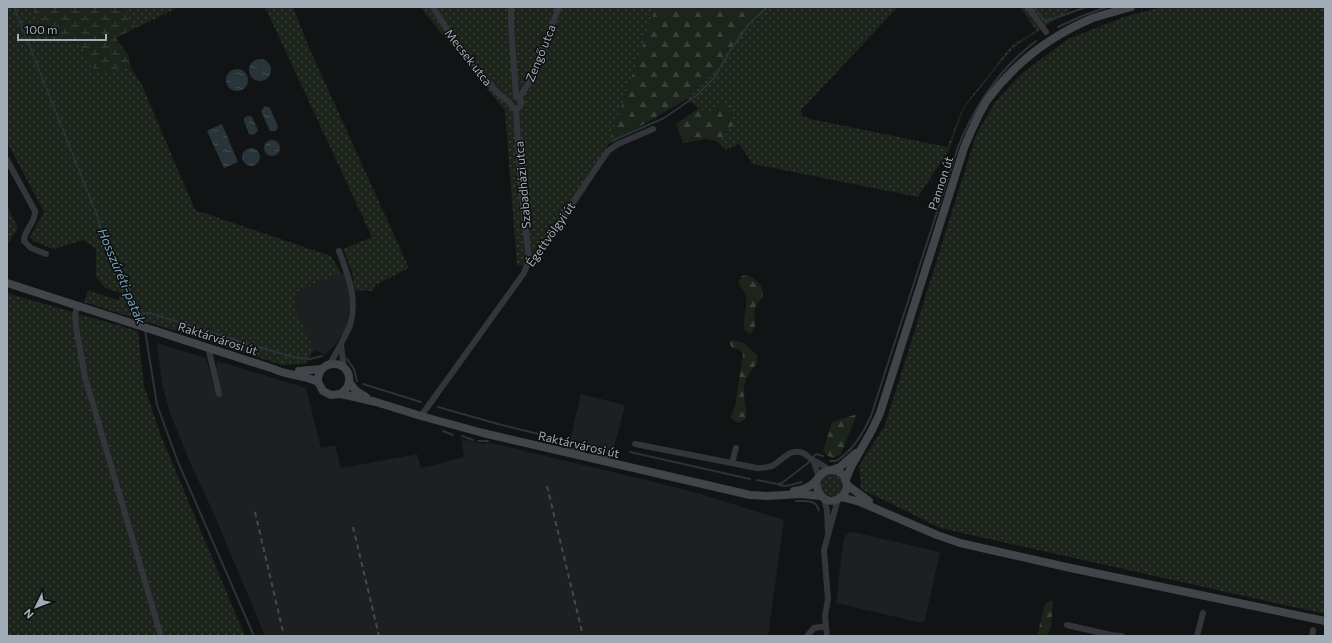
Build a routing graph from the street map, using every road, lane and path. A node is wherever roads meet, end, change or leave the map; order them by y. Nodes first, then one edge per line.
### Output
1 (433, 7) edge
2 (511, 7) edge
3 (559, 7) edge
4 (1028, 7) edge
5 (1131, 7) edge
6 (1046, 32) dead end
7 (518, 98) junction
8 (510, 103) junction
9 (516, 109) junction
10 (652, 129) dead end
11 (7, 160) edge
12 (339, 251) dead end
13 (46, 254) dead end
14 (529, 260) junction
15 (7, 283) edge
16 (78, 306) junction
17 (342, 342) dead end
18 (208, 347) junction
19 (330, 364) junction
20 (344, 368) junction
21 (274, 369) junction
22 (322, 369) junction
23 (318, 382) junction
24 (349, 382) junction
25 (219, 394) dead end
26 (340, 394) junction
27 (376, 402) junction
28 (421, 416) junction
29 (867, 440) junction
30 (635, 444) dead end
31 (736, 448) dead end
32 (813, 460) junction
33 (732, 464) junction
34 (831, 470) junction
35 (818, 478) junction
36 (846, 482) junction
37 (780, 495) junction
38 (822, 497) junction
39 (840, 498) junction
40 (901, 519) junction
41 (828, 533) junction
42 (1203, 613) dead end
43 (1325, 621) edge
44 (1068, 625) dead end
45 (826, 626) junction
46 (161, 636) edge
47 (807, 636) edge
48 (827, 636) edge
49 (1122, 636) edge
50 (1197, 636) edge

1 - 8 street, Mecsek utca
2 - 7 street
3 - 7 street, Zengő utca
4 - 6 street
5 - 29 main road, Pannon út
7 - 8 street
7 - 9 street
8 - 9 street
9 - 14 street, Szabadházi utca
10 - 14 street, Égettvölgyi út
11 - 13 street
12 - 17 street
14 - 28 street, Égettvölgyi út
15 - 16 main road, Raktárvárosi út
16 - 18 main road, Raktárvárosi út
16 - 46 street
18 - 21 main road, Raktárvárosi út
18 - 25 street
19 - 20 main road
19 - 20 street
19 - 22 main road, Raktárvárosi út
20 - 24 main road, Raktárvárosi út
21 - 22 main road, Raktárvárosi út
21 - 23 main road, Raktárvárosi út
22 - 23 main road
23 - 26 main road, Raktárvárosi út
24 - 26 main road
24 - 27 main road, Raktárvárosi út
26 - 27 main road, Raktárvárosi út
27 - 28 main road, Raktárvárosi út
28 - 37 main road, Raktárvárosi út
29 - 34 main road, Pannon út
29 - 36 main road, Pannon út
30 - 33 street
31 - 33 street
32 - 33 street
32 - 34 street
32 - 35 street
34 - 35 main road, Raktárvárosi út
34 - 36 main road
35 - 37 main road, Raktárvárosi út
35 - 38 main road
36 - 39 main road
36 - 40 main road
37 - 38 main road, Raktárvárosi út
38 - 39 main road, Raktárvárosi út
38 - 41 street
39 - 40 main road, Raktárvárosi út
39 - 41 street
40 - 43 main road
41 - 45 street
42 - 50 street
44 - 49 street
45 - 47 street
45 - 48 street

